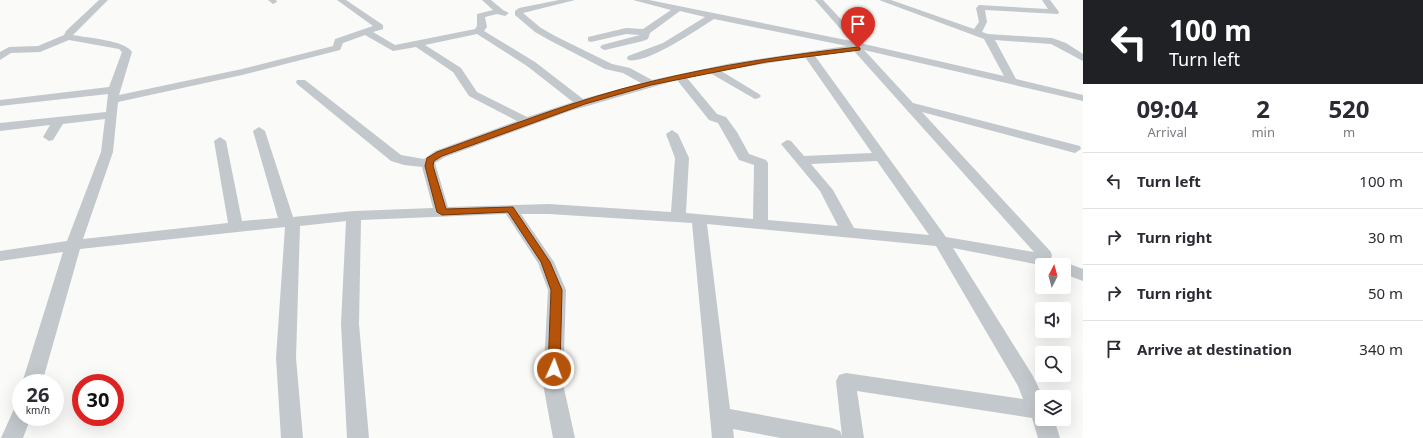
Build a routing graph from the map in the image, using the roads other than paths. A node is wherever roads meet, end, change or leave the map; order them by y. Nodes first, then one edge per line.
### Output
1 (104, 0) edge
2 (341, 0) edge
3 (486, 0) edge
4 (571, 0) edge
5 (637, 0) edge
6 (819, 0) edge
7 (883, 0) edge
8 (1046, 0) edge
9 (678, 9) junction
10 (499, 11) junction
11 (518, 11) junction
12 (712, 16) junction
13 (478, 31) junction
14 (366, 32) junction
15 (645, 32) junction
16 (977, 32) junction
17 (68, 37) junction
18 (987, 37) junction
19 (591, 39) dead end
20 (418, 44) junction
21 (605, 47) dead end
22 (858, 47) junction
23 (808, 54) junction
24 (0, 58) edge
25 (632, 58) dead end
26 (1083, 58) edge
27 (712, 70) junction
28 (680, 77) junction
29 (301, 82) dead end
30 (1012, 82) junction
31 (650, 83) junction
32 (113, 95) junction
33 (755, 96) dead end
34 (1083, 98) edge
35 (0, 103) edge
36 (582, 103) junction
37 (909, 105) junction
38 (112, 115) junction
39 (60, 120) junction
40 (527, 122) junction
41 (0, 127) edge
42 (259, 131) dead end
43 (672, 134) dead end
44 (49, 136) dead end
45 (220, 141) dead end
46 (787, 144) dead end
47 (1075, 149) dead end
48 (881, 157) junction
49 (800, 160) junction
50 (428, 163) junction
51 (510, 209) junction
52 (442, 212) junction
53 (354, 216) junction
54 (678, 217) junction
55 (699, 218) junction
56 (290, 222) junction
57 (760, 223) junction
58 (236, 227) junction
59 (849, 232) junction
60 (941, 241) junction
61 (73, 245) junction
62 (0, 256) edge
63 (1044, 256) junction
64 (1048, 258) edge
65 (1071, 271) edge
66 (1083, 275) edge
67 (35, 374) edge
68 (1035, 402) edge
69 (1035, 414) edge
70 (17, 426) edge
71 (1045, 426) edge
72 (722, 428) edge
73 (12, 438) edge
74 (292, 438) edge
75 (358, 438) edge
76 (564, 438) edge
77 (832, 438) edge
78 (853, 438) edge
79 (1049, 438) edge

1 - 17 street
2 - 14 street
3 - 10 street
4 - 11 street
5 - 9 street
6 - 22 street
7 - 16 street
8 - 16 street
9 - 12 street
9 - 15 street
10 - 11 street
10 - 13 street
11 - 31 street
12 - 22 street
12 - 25 street
13 - 20 street
13 - 36 street
14 - 20 street
14 - 32 street
15 - 19 street
15 - 21 street
16 - 18 street
17 - 24 street
17 - 32 street
18 - 26 street
18 - 30 street
20 - 40 street
22 - 23 street
22 - 30 street
22 - 37 street
23 - 27 street
23 - 48 street
27 - 28 street
27 - 33 street
28 - 31 street
28 - 57 street
29 - 50 street
30 - 34 street
31 - 36 street
32 - 35 street
32 - 38 street
36 - 40 street
37 - 47 street
37 - 63 street
38 - 39 street
38 - 61 street
39 - 41 street
39 - 44 street
40 - 50 street
42 - 56 street
43 - 54 street
45 - 58 street
46 - 49 street
48 - 49 street
48 - 60 street
49 - 59 street
50 - 52 street
51 - 52 street
51 - 54 street
51 - 76 street
52 - 53 street
53 - 56 street
53 - 75 street
54 - 55 street
55 - 57 street
55 - 72 street
56 - 58 street
56 - 74 street
57 - 59 street
58 - 61 street
59 - 60 street
60 - 63 street
60 - 68 street
61 - 62 street
61 - 67 street
63 - 64 street
65 - 66 street
69 - 78 street
70 - 73 street
71 - 79 street
72 - 77 street

